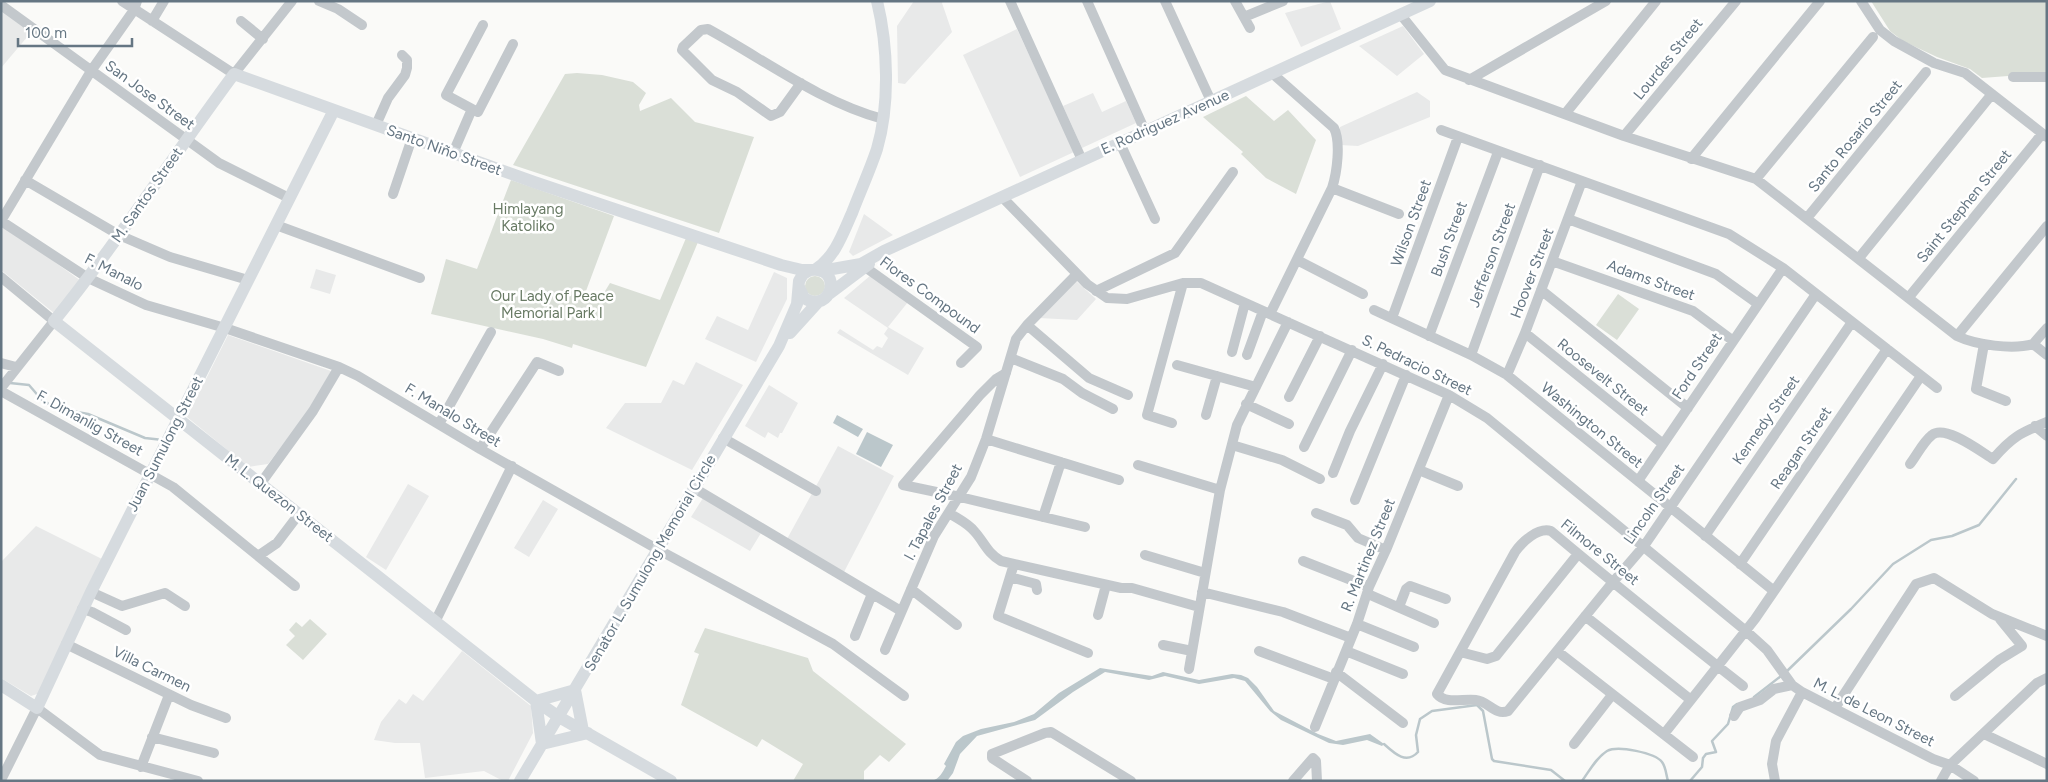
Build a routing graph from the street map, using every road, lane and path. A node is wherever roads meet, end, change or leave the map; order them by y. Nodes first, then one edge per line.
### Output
1 (122, 1) edge
2 (164, 1) edge
3 (292, 1) edge
4 (319, 1) edge
5 (877, 1) edge
6 (1010, 1) edge
7 (1087, 1) edge
8 (1165, 1) edge
9 (1235, 1) edge
10 (1283, 1) edge
11 (1430, 1) edge
12 (1606, 1) edge
13 (1656, 1) edge
14 (1736, 1) edge
15 (1820, 1) edge
16 (1861, 1) edge
17 (1417, 4) edge
18 (1, 5) edge
19 (136, 6) edge
20 (1401, 15) junction
21 (1244, 17) junction
22 (152, 21) junction
23 (241, 21) dead end
24 (483, 24) dead end
25 (362, 25) dead end
26 (1250, 28) dead end
27 (1873, 37) dead end
28 (262, 39) junction
29 (513, 44) dead end
30 (402, 55) dead end
31 (91, 71) junction
32 (1926, 72) dead end
33 (234, 74) junction
34 (1273, 74) junction
35 (2013, 77) dead end
36 (2047, 78) edge
37 (1469, 80) junction
38 (801, 83) junction
39 (1992, 94) junction
40 (1211, 101) junction
41 (334, 110) junction
42 (472, 110) junction
43 (1565, 114) junction
44 (883, 118) junction
45 (376, 125) junction
46 (1441, 130) dead end
47 (1145, 131) junction
48 (1624, 136) junction
49 (2045, 136) edge
50 (1458, 137) junction
51 (412, 138) junction
52 (186, 139) junction
53 (1120, 143) junction
54 (1498, 152) junction
55 (453, 153) junction
56 (1691, 159) junction
57 (1082, 160) junction
58 (1540, 165) junction
59 (1233, 172) dead end
60 (1756, 179) junction
61 (25, 180) junction
62 (1582, 181) junction
63 (1332, 188) junction
64 (393, 194) dead end
65 (1002, 197) junction
66 (289, 198) junction
67 (1399, 214) dead end
68 (1807, 218) junction
69 (1568, 219) junction
70 (1154, 220) dead end
71 (1, 221) edge
72 (276, 225) junction
73 (846, 226) junction
74 (2047, 226) edge
75 (119, 235) junction
76 (900, 243) junction
77 (1859, 258) junction
78 (1296, 260) junction
79 (1552, 261) junction
80 (781, 265) junction
81 (866, 266) junction
82 (1782, 268) junction
83 (822, 272) junction
84 (1077, 274) junction
85 (1, 277) edge
86 (88, 278) junction
87 (420, 278) dead end
88 (248, 280) junction
89 (1183, 283) junction
90 (799, 286) junction
91 (1541, 290) junction
92 (1096, 291) junction
93 (1363, 294) dead end
94 (1816, 294) junction
95 (1909, 297) junction
96 (824, 298) junction
97 (1245, 303) junction
98 (1758, 304) junction
99 (1374, 310) dead end
100 (1267, 312) junction
101 (1392, 318) junction
102 (54, 321) junction
103 (1288, 322) junction
104 (1852, 322) junction
105 (1027, 325) junction
106 (225, 328) junction
107 (2047, 328) edge
108 (491, 332) dead end
109 (1525, 334) junction
110 (1320, 336) junction
111 (1429, 336) junction
112 (1957, 336) junction
113 (1732, 340) junction
114 (1984, 344) junction
115 (2033, 344) junction
116 (779, 346) junction
117 (1887, 349) junction
118 (1352, 350) junction
119 (1232, 352) dead end
120 (1247, 355) dead end
121 (1471, 355) junction
122 (2047, 355) edge
123 (1011, 358) junction
124 (1, 363) edge
125 (961, 363) dead end
126 (1383, 364) junction
127 (1176, 365) dead end
128 (16, 367) junction
129 (339, 367) junction
130 (559, 371) dead end
131 (1006, 374) junction
132 (1406, 375) junction
133 (1507, 375) junction
134 (1217, 376) junction
135 (1921, 376) junction
136 (1256, 387) junction
137 (1937, 388) dead end
138 (1, 389) edge
139 (1128, 394) dead end
140 (1449, 395) junction
141 (1289, 397) dead end
142 (2006, 401) dead end
143 (1246, 404) junction
144 (1688, 408) junction
145 (1113, 409) dead end
146 (1206, 415) dead end
147 (177, 419) junction
148 (1172, 422) dead end
149 (2047, 422) edge
150 (439, 424) junction
151 (1289, 424) dead end
152 (2035, 426) junction
153 (2047, 436) edge
154 (723, 438) junction
155 (986, 439) junction
156 (1663, 444) junction
157 (1232, 445) junction
158 (1304, 447) dead end
159 (480, 449) junction
160 (1060, 462) junction
161 (1910, 464) dead end
162 (1138, 465) dead end
163 (512, 466) junction
164 (1419, 470) junction
165 (150, 473) junction
166 (1333, 474) dead end
167 (1320, 479) dead end
168 (1119, 480) dead end
169 (1638, 481) junction
170 (260, 484) junction
171 (1458, 486) dead end
172 (694, 488) junction
173 (1220, 490) junction
174 (816, 491) dead end
175 (960, 497) junction
176 (1355, 500) dead end
177 (1671, 509) junction
178 (949, 513) junction
179 (1316, 513) dead end
180 (299, 514) junction
181 (1043, 517) junction
182 (1085, 527) dead end
183 (1705, 536) junction
184 (1644, 546) junction
185 (657, 549) junction
186 (1386, 550) junction
187 (1578, 554) junction
188 (1145, 555) dead end
189 (258, 556) junction
190 (1303, 561) dead end
191 (1014, 564) junction
192 (1740, 564) junction
193 (1205, 573) junction
194 (1010, 577) junction
195 (1613, 582) junction
196 (1106, 584) junction
197 (295, 586) dead end
198 (911, 588) junction
199 (1037, 590) dead end
200 (1369, 591) junction
201 (1774, 591) junction
202 (91, 592) junction
203 (1202, 592) junction
204 (872, 594) junction
205 (1446, 599) dead end
206 (185, 606) dead end
207 (1199, 607) junction
208 (1399, 607) junction
209 (82, 610) junction
210 (901, 611) junction
211 (1098, 616) dead end
212 (1585, 616) junction
213 (1999, 618) junction
214 (435, 622) junction
215 (1434, 623) dead end
216 (1357, 624) junction
217 (957, 625) dead end
218 (126, 630) dead end
219 (1746, 631) junction
220 (855, 636) dead end
221 (2047, 636) edge
222 (1351, 638) junction
223 (66, 644) junction
224 (1163, 645) dead end
225 (1414, 647) dead end
226 (885, 650) dead end
227 (1192, 651) junction
228 (1259, 651) dead end
229 (1346, 651) junction
230 (1558, 651) junction
231 (1460, 652) junction
232 (1088, 653) dead end
233 (1718, 666) junction
234 (1189, 669) dead end
235 (1780, 670) joint
236 (1403, 674) dead end
237 (1335, 676) junction
238 (2047, 678) edge
239 (1790, 683) junction
240 (1, 685) edge
241 (1743, 686) dead end
242 (1440, 689) joint
243 (575, 690) junction
244 (1802, 692) junction
245 (169, 695) junction
246 (1612, 695) junction
247 (904, 696) dead end
248 (1955, 696) dead end
249 (1691, 700) junction
250 (536, 701) junction
251 (37, 708) junction
252 (1834, 708) junction
253 (1734, 716) dead end
254 (558, 717) junction
255 (226, 718) dead end
256 (1402, 722) dead end
257 (1315, 727) dead end
258 (585, 732) junction
259 (1664, 734) junction
260 (1984, 734) junction
261 (152, 737) junction
262 (542, 744) junction
263 (1574, 744) dead end
264 (214, 753) dead end
265 (1693, 757) dead end
266 (2047, 764) edge
267 (1950, 765) junction
268 (141, 767) junction
269 (1, 780) edge
270 (198, 781) edge
271 (520, 781) edge
272 (671, 781) edge
273 (1027, 781) edge
274 (1131, 781) edge
275 (1293, 781) edge
276 (1318, 781) edge
277 (1775, 781) edge
278 (1941, 781) edge
279 (1974, 781) edge

1 - 19 street, Santo Niño Street
2 - 22 street
3 - 28 street, M. Santos Street
4 - 25 street
5 - 44 main road
6 - 57 street
7 - 47 street
8 - 40 street
9 - 21 street
10 - 21 street
11 - 17 main road, E. Rodriguez Avenue
12 - 37 street
13 - 43 street
14 - 48 street, Lourdes Street
15 - 56 street
16 - 39 street
17 - 20 main road, E. Rodriguez Avenue
18 - 31 street, San Jose Street
19 - 22 street, Santo Niño Street
19 - 31 street
20 - 34 main road, E. Rodriguez Avenue
20 - 37 street
21 - 26 street
22 - 33 street, Santo Niño Street
23 - 28 street
24 - 42 street
27 - 60 street
28 - 33 street, M. Santos Street
29 - 42 street
30 - 45 street
31 - 52 street, San Jose Street
31 - 61 street
32 - 68 street, Santo Rosario Street
33 - 41 main road, Santo Niño Street
33 - 52 main road, M. Santos Street
34 - 40 main road, E. Rodriguez Avenue
34 - 63 street
35 - 36 street
37 - 43 street
38 - 38 street
38 - 44 street
39 - 49 street
39 - 77 street
40 - 47 main road, E. Rodriguez Avenue
41 - 45 main road, Santo Niño Street
41 - 66 main road, Juan Sumulong Street
42 - 55 street
43 - 48 street
44 - 73 main road
45 - 51 main road, Santo Niño Street
46 - 50 street
47 - 53 main road, E. Rodriguez Avenue
48 - 56 street
49 - 95 street, Saint Stephen Street
50 - 54 street
50 - 101 street, Wilson Street
51 - 55 main road, Santo Niño Street
51 - 64 street
52 - 66 street, San Jose Street
52 - 75 main road, M. Santos Street
53 - 57 main road, E. Rodriguez Avenue
53 - 70 street
54 - 58 street
54 - 111 street, Bush Street
55 - 80 main road, Santo Niño Street
56 - 60 street
57 - 65 main road, E. Rodriguez Avenue
58 - 62 street
58 - 121 street, Jefferson Street
59 - 92 street
60 - 68 street
61 - 71 street
61 - 75 street
62 - 69 street, Hoover Street
62 - 82 street
63 - 67 street
63 - 78 street
65 - 76 main road, E. Rodriguez Avenue
65 - 84 street, S. Pedracio Street
66 - 72 main road, Juan Sumulong Street
68 - 77 street
69 - 79 street, Hoover Street
69 - 98 street
71 - 86 street, F. Manalo
72 - 87 street
72 - 88 main road, Juan Sumulong Street
73 - 83 main road
73 - 83 main road
74 - 112 street
75 - 86 main road, M. Santos Street
75 - 88 street
76 - 81 main road, E. Rodriguez Avenue
76 - 83 main road, E. Rodriguez Avenue
77 - 95 street
78 - 93 street
78 - 100 street
79 - 91 street, Hoover Street
79 - 113 street, Adams Street
80 - 83 main road, Santo Niño Street
80 - 90 main road, Santo Niño Street
81 - 96 main road, E. Rodriguez Avenue
81 - 125 street, Flores Compound
82 - 94 street
82 - 98 street, Ford Street
83 - 90 main road
83 - 96 main road
84 - 92 street, S. Pedracio Street
84 - 105 street, I. Tapales Street
85 - 102 street, M. L. Quezon Street
86 - 102 main road, M. Santos Street
86 - 106 street, F. Manalo
88 - 106 main road, Juan Sumulong Street
89 - 92 street, S. Pedracio Street
89 - 97 street, S. Pedracio Street
89 - 148 street
90 - 96 main road
90 - 116 main road, Senator L. Sumulong Memorial Circle
91 - 109 street, Hoover Street
91 - 144 street
94 - 104 street
94 - 177 street, Lincoln Street
95 - 112 street
96 - 116 main road, Senator L. Sumulong Memorial Circle
97 - 100 street, S. Pedracio Street
97 - 119 street
98 - 113 street, Ford Street
99 - 101 street, Washington Street
100 - 103 street, S. Pedracio Street
100 - 120 street
101 - 111 street, Washington Street
102 - 128 street, M. Santos Street
102 - 147 main road, M. L. Quezon Street
103 - 110 street, S. Pedracio Street
103 - 136 street
104 - 117 street
104 - 183 street, Kennedy Street
105 - 123 street, I. Tapales Street
105 - 139 street
106 - 129 street, F. Manalo Street
106 - 147 main road, Juan Sumulong Street
107 - 115 street
108 - 150 street
109 - 133 street, Hoover Street
109 - 156 street, Roosevelt Street
110 - 118 street, S. Pedracio Street
110 - 141 street
111 - 121 street, Washington Street
112 - 114 street
113 - 144 street, Ford Street
114 - 115 street
114 - 142 street
115 - 122 street
116 - 154 main road, Senator L. Sumulong Memorial Circle
117 - 135 street
117 - 192 street, Reagan Street
118 - 126 street, S. Pedracio Street
118 - 158 street
121 - 133 street, Washington Street
123 - 131 street, I. Tapales Street
123 - 145 street
124 - 128 street
126 - 132 street, S. Pedracio Street
126 - 166 street
127 - 134 street
128 - 138 street, M. Santos Street
129 - 150 street, F. Manalo Street
129 - 170 street
130 - 159 street
131 - 155 street, I. Tapales Street
131 - 175 street
132 - 140 street, S. Pedracio Street
132 - 176 street
133 - 169 street, Washington Street
134 - 136 street
134 - 146 street
135 - 137 street
135 - 201 street
136 - 143 street
138 - 165 street, F. Dimanlig Street
140 - 164 street, R. Martinez Street
140 - 184 street, S. Pedracio Street
143 - 151 street
143 - 157 street
144 - 156 street, Ford Street
147 - 165 main road, Juan Sumulong Street
147 - 170 main road, M. L. Quezon Street
149 - 152 street
150 - 159 street, F. Manalo Street
152 - 153 street
152 - 161 street
154 - 172 main road, Senator L. Sumulong Memorial Circle
154 - 174 street
155 - 160 street
155 - 175 street, I. Tapales Street
156 - 169 street, Ford Street
157 - 167 street
157 - 173 street
159 - 163 street, F. Manalo Street
160 - 168 street
160 - 181 street
162 - 173 street
163 - 185 street, F. Manalo Street
163 - 214 street
164 - 171 street
164 - 186 street, R. Martinez Street
165 - 189 street, F. Dimanlig Street
165 - 202 main road, Juan Sumulong Street
169 - 177 street, Washington Street
170 - 180 main road, M. L. Quezon Street
172 - 185 main road, Senator L. Sumulong Memorial Circle
172 - 204 street
173 - 193 street
175 - 178 street, I. Tapales Street
175 - 181 street
177 - 183 street, Washington Street
177 - 184 street, Lincoln Street
178 - 191 street
178 - 198 street, I. Tapales Street
179 - 186 street
180 - 189 street
180 - 214 main road, M. L. Quezon Street
181 - 182 street
183 - 192 street, Washington Street
184 - 195 street, Lincoln Street
184 - 219 street, S. Pedracio Street
185 - 243 main road, Senator L. Sumulong Memorial Circle
185 - 247 street, F. Manalo Street
186 - 200 street, R. Martinez Street
187 - 195 street, Filmore Street
187 - 231 street
187 - 231 street, Filmore Street
188 - 193 street
189 - 197 street, F. Dimanlig Street
190 - 200 street
191 - 194 street
191 - 196 street
192 - 201 street, Washington Street
193 - 203 street
194 - 199 street
194 - 232 street
195 - 212 street, Lincoln Street
195 - 233 street, Filmore Street
196 - 207 street
196 - 211 street
198 - 210 street, I. Tapales Street
198 - 217 street
200 - 208 street
200 - 216 street, R. Martinez Street
201 - 219 street
202 - 206 street
202 - 209 main road, Juan Sumulong Street
203 - 207 street
203 - 222 street
204 - 210 street
204 - 220 street
205 - 208 street
207 - 227 street
208 - 215 street
209 - 218 street
209 - 223 main road, Juan Sumulong Street
210 - 226 street, I. Tapales Street
212 - 230 street, Lincoln Street
212 - 249 street
213 - 221 street
213 - 248 street
213 - 252 street
214 - 250 main road, M. L. Quezon Street
216 - 222 street, R. Martinez Street
216 - 225 street
219 - 233 street
219 - 235 street, S. Pedracio Street
222 - 229 street, R. Martinez Street
223 - 245 street, Villa Carmen
223 - 251 main road, Juan Sumulong Street
224 - 227 street
227 - 234 street
228 - 237 street
229 - 236 street
229 - 237 street, R. Martinez Street
230 - 242 street, Lincoln Street
230 - 246 street
231 - 242 street, Filmore Street
233 - 241 street, Filmore Street
233 - 249 street
235 - 239 street, M. L. de Leon Street
237 - 256 street
237 - 257 street, R. Martinez Street
238 - 260 street
239 - 244 street, M. L. de Leon Street
239 - 253 street
240 - 251 main road
243 - 250 main road
243 - 254 main road, Senator L. Sumulong Memorial Circle
243 - 258 main road
244 - 252 street, M. L. de Leon Street
244 - 277 street
245 - 255 street, Villa Carmen
245 - 261 street
246 - 259 street
246 - 263 street
249 - 259 street
250 - 254 main road, M. L. Quezon Street
250 - 262 main road
251 - 268 street
251 - 269 street, Juan Sumulong Street
252 - 267 street, M. L. de Leon Street
254 - 258 main road, M. L. Quezon Street
254 - 262 main road, Senator L. Sumulong Memorial Circle
258 - 262 main road
258 - 272 main road, M. L. Quezon Street
259 - 265 street
260 - 266 street
260 - 267 street
261 - 264 street
261 - 268 street
262 - 271 main road, Senator L. Sumulong Memorial Circle
267 - 278 street
267 - 279 street, M. L. de Leon Street
268 - 270 street
273 - 274 street
275 - 276 street

